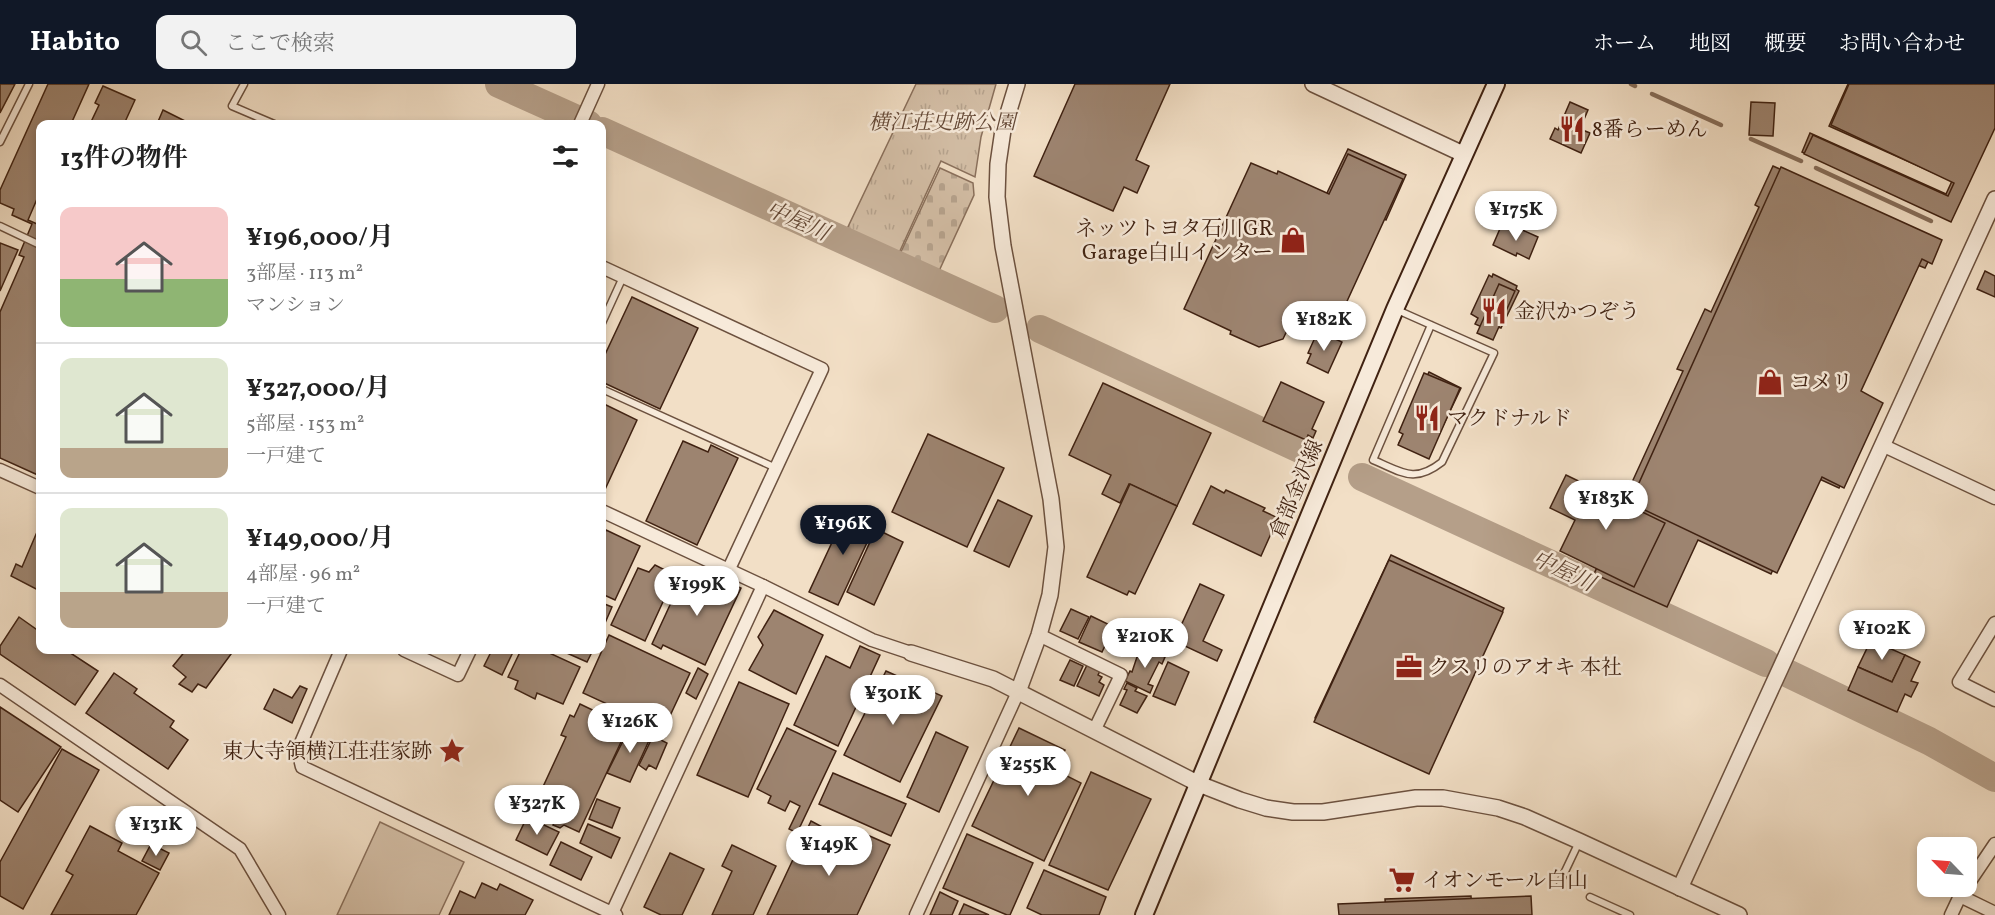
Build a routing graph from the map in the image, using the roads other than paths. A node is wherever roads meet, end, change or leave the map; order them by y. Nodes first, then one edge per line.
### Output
1 (30, 84) edge
2 (244, 84) edge
3 (598, 84) edge
4 (1017, 84) edge
5 (1313, 84) edge
6 (1496, 84) edge
7 (265, 120) edge
8 (582, 120) edge
9 (0, 142) edge
10 (1463, 154) junction
11 (1995, 199) edge
12 (0, 226) edge
13 (36, 243) edge
14 (606, 269) edge
15 (623, 277) junction
16 (1395, 309) junction
17 (606, 314) edge
18 (1431, 325) junction
19 (606, 391) edge
20 (1882, 445) junction
21 (776, 468) junction
22 (0, 470) edge
23 (36, 486) edge
24 (1995, 498) edge
25 (606, 513) edge
26 (728, 571) junction
27 (763, 586) junction
28 (1995, 624) edge
29 (1039, 635) junction
30 (911, 653) joint
31 (339, 654) edge
32 (413, 654) edge
33 (468, 654) edge
34 (0, 685) edge
35 (1018, 692) junction
36 (1995, 700) edge
37 (1094, 731) junction
38 (1198, 784) junction
39 (1579, 841) junction
40 (1995, 844) edge
41 (1977, 871) edge
42 (1560, 882) dead end
43 (1680, 888) junction
44 (1590, 897) dead end
45 (1960, 897) edge
46 (1962, 897) edge
47 (1995, 913) edge
48 (613, 914) edge
49 (279, 915) edge
50 (916, 915) edge
51 (1144, 915) edge
52 (1630, 915) edge
53 (1739, 915) edge
54 (1951, 915) edge

1 - 9 lane
2 - 7 lane
3 - 8 street
4 - 29 street
5 - 10 street
6 - 10 main road, 倉部金沢線
10 - 16 main road, 倉部金沢線
11 - 20 street
12 - 13 lane
14 - 15 street
15 - 17 lane
15 - 21 street
16 - 18 lane
16 - 38 main road, 倉部金沢線
18 - 18 lane
19 - 21 lane
20 - 24 street
20 - 43 street
21 - 26 street
22 - 23 street
25 - 26 street
26 - 27 street
27 - 30 street
27 - 48 street
28 - 36 street
29 - 35 street
29 - 37 street
30 - 35 street
31 - 48 street
32 - 33 street
34 - 49 street
35 - 37 street
35 - 50 street
37 - 38 street
38 - 39 street
38 - 51 main road, 倉部金沢線
39 - 42 lane
39 - 43 street
40 - 41 street
43 - 53 street
44 - 52 lane
45 - 54 street
46 - 47 street

